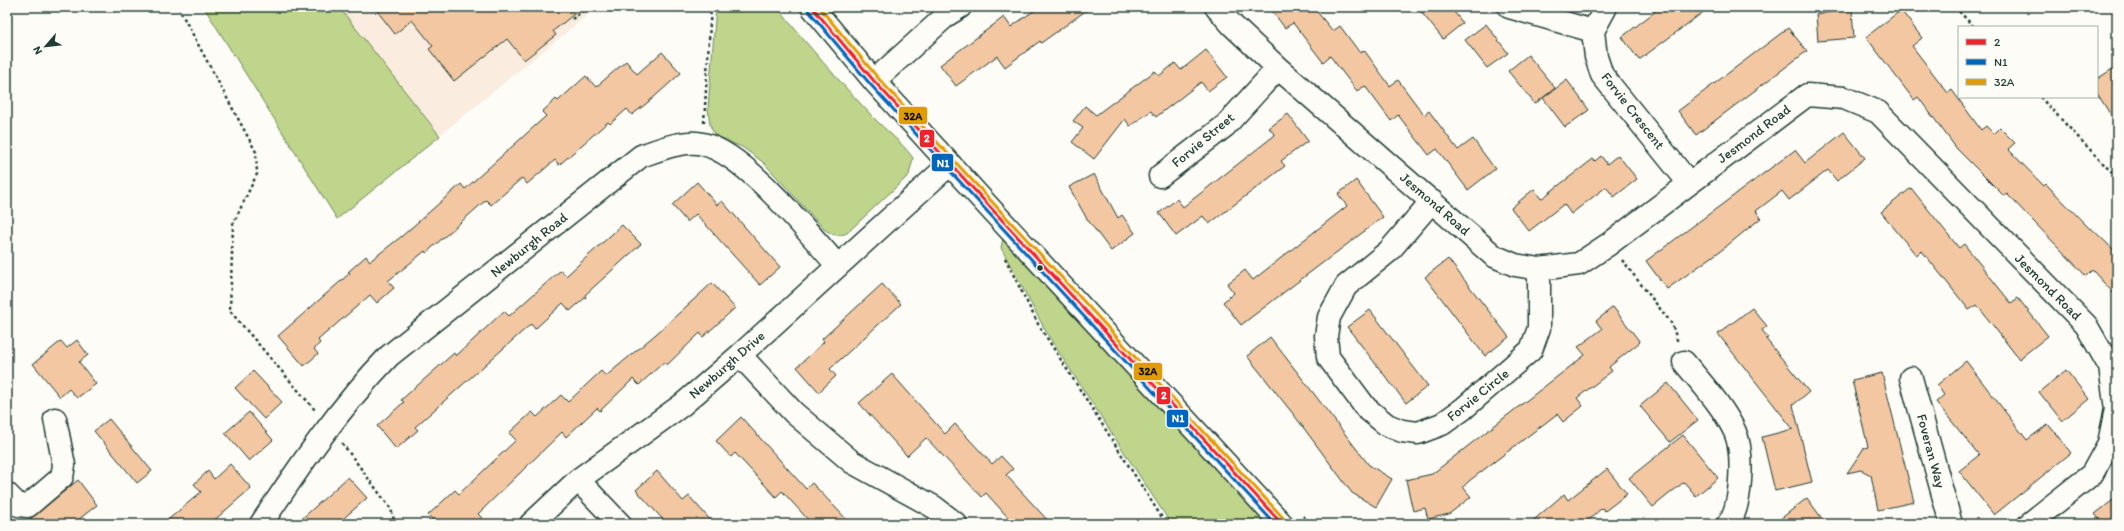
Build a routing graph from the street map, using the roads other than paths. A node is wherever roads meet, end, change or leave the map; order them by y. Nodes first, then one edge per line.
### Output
1 (812, 7) edge
2 (960, 7) edge
3 (1216, 7) edge
4 (1509, 7) edge
5 (1606, 7) edge
6 (1593, 31) junction
7 (1278, 68) junction
8 (874, 81) junction
9 (950, 164) junction
10 (1160, 176) dead end
11 (1689, 183) junction
12 (1432, 201) junction
13 (838, 266) junction
14 (1539, 269) junction
15 (740, 356) junction
16 (1684, 362) road end
17 (1911, 378) dead end
18 (55, 419) dead end
19 (578, 480) junction
20 (7, 494) edge
21 (262, 524) edge
22 (531, 524) edge
23 (620, 524) edge
24 (956, 524) edge
25 (1282, 524) edge
26 (1728, 524) edge
27 (1951, 524) edge
28 (2029, 524) edge

1 - 8 street
2 - 8 street
3 - 7 street, Jesmond Road
4 - 6 street
5 - 6 street
6 - 11 street, Forvie Crescent
7 - 10 street, Forvie Street
7 - 12 street, Jesmond Road
8 - 9 street
9 - 13 street, Newburgh Drive
9 - 25 street
11 - 14 street, Jesmond Road
11 - 28 street, Jesmond Road
12 - 14 street, Jesmond Road
12 - 14 street, Forvie Circle
13 - 15 street, Newburgh Drive
13 - 21 street, Newburgh Road
15 - 19 street, Newburgh Drive
15 - 24 street
16 - 26 street
17 - 27 street, Foveran Way
18 - 20 street
19 - 22 street, Newburgh Drive
19 - 23 street

